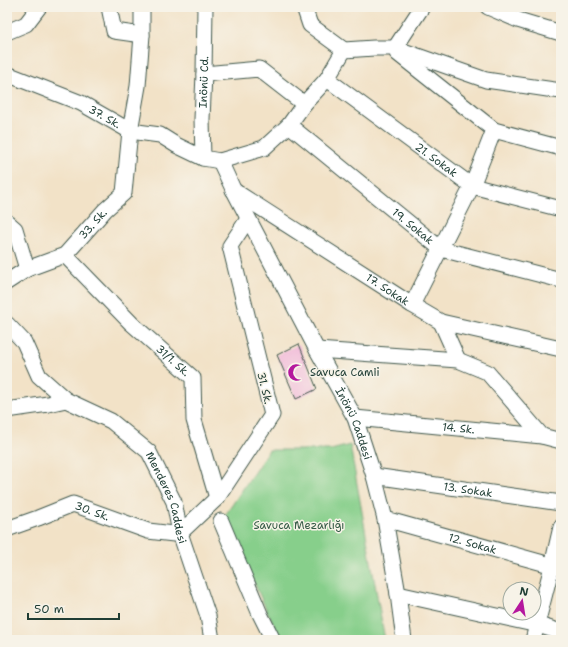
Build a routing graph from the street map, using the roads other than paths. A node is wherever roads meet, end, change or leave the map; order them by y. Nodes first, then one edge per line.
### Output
1 (39, 7) edge
2 (109, 7) edge
3 (142, 7) edge
4 (304, 7) edge
5 (422, 7) edge
6 (488, 7) edge
7 (210, 8) edge
8 (7, 32) edge
9 (561, 33) edge
10 (142, 35) junction
11 (395, 48) junction
12 (344, 50) junction
13 (7, 74) edge
14 (204, 74) junction
15 (327, 79) junction
16 (561, 91) edge
17 (304, 104) junction
18 (289, 125) junction
19 (494, 130) junction
20 (130, 131) junction
21 (561, 148) edge
22 (203, 158) junction
23 (220, 161) junction
24 (472, 186) junction
25 (232, 189) junction
26 (561, 209) edge
27 (248, 219) junction
28 (7, 222) edge
29 (441, 249) junction
30 (65, 255) junction
31 (27, 269) junction
32 (561, 280) edge
33 (7, 282) edge
34 (412, 305) junction
35 (442, 322) junction
36 (7, 324) edge
37 (561, 349) edge
38 (317, 350) junction
39 (458, 360) junction
40 (66, 400) junction
41 (7, 410) edge
42 (355, 418) junction
43 (542, 436) junction
44 (561, 441) edge
45 (374, 476) junction
46 (218, 498) junction
47 (561, 503) edge
48 (385, 519) junction
49 (221, 521) dead end
50 (561, 527) edge
51 (7, 529) edge
52 (180, 533) junction
53 (557, 567) edge
54 (398, 594) junction
55 (538, 625) junction
56 (561, 632) edge
57 (212, 640) edge
58 (273, 640) edge
59 (404, 640) edge
60 (534, 640) edge

1 - 8 street
2 - 10 street
3 - 10 street, 33. Sk.
4 - 12 street
5 - 11 street
6 - 9 street
7 - 14 street, Inönü Cd.
10 - 20 street, 33. Sk.
11 - 12 street
11 - 16 street
11 - 19 street
12 - 15 street
13 - 20 street, 37. Sk.
14 - 17 street
14 - 22 street, Inönü Cd.
15 - 17 street
15 - 24 street, 21. Sokak
17 - 18 street
18 - 23 street
18 - 29 street, 19. Sokak
19 - 21 street
19 - 24 street
20 - 22 street, 37. Sk.
20 - 30 street, 33. Sk.
22 - 23 street, 37. Sk.
23 - 25 street, İnönü Caddesi
24 - 26 street, 21. Sokak
24 - 29 street
25 - 27 street, İnönü Caddesi
25 - 34 street, 17. Sokak
27 - 38 street, İnönü Caddesi
27 - 46 street, 31. Sk.
28 - 31 street
29 - 32 street, 19. Sokak
29 - 34 street
30 - 31 street, 33. Sk.
30 - 46 street, 31/1. Sk.
31 - 33 street, 33. Sk.
34 - 35 street, 17. Sokak
35 - 37 street, 17. Sokak
35 - 39 street
36 - 40 street, Menderes Caddesi
38 - 39 street
38 - 42 street, İnönü Caddesi
39 - 43 street
40 - 41 street
40 - 52 street, Menderes Caddesi
42 - 43 street, 14. Sk.
42 - 45 street, İnönü Caddesi
43 - 44 street, 14. Sk.
45 - 47 street, 13. Sokak
45 - 48 street, İnönü Caddesi
46 - 52 street, 31. Sk.
48 - 53 street, 12. Sokak
48 - 54 street, İnönü Caddesi
49 - 58 street
50 - 53 street
51 - 52 street, 30. Sk.
52 - 57 street, Menderes Caddesi
53 - 55 street
54 - 55 street
54 - 59 street, İnönü Caddesi
55 - 56 street
55 - 60 street

